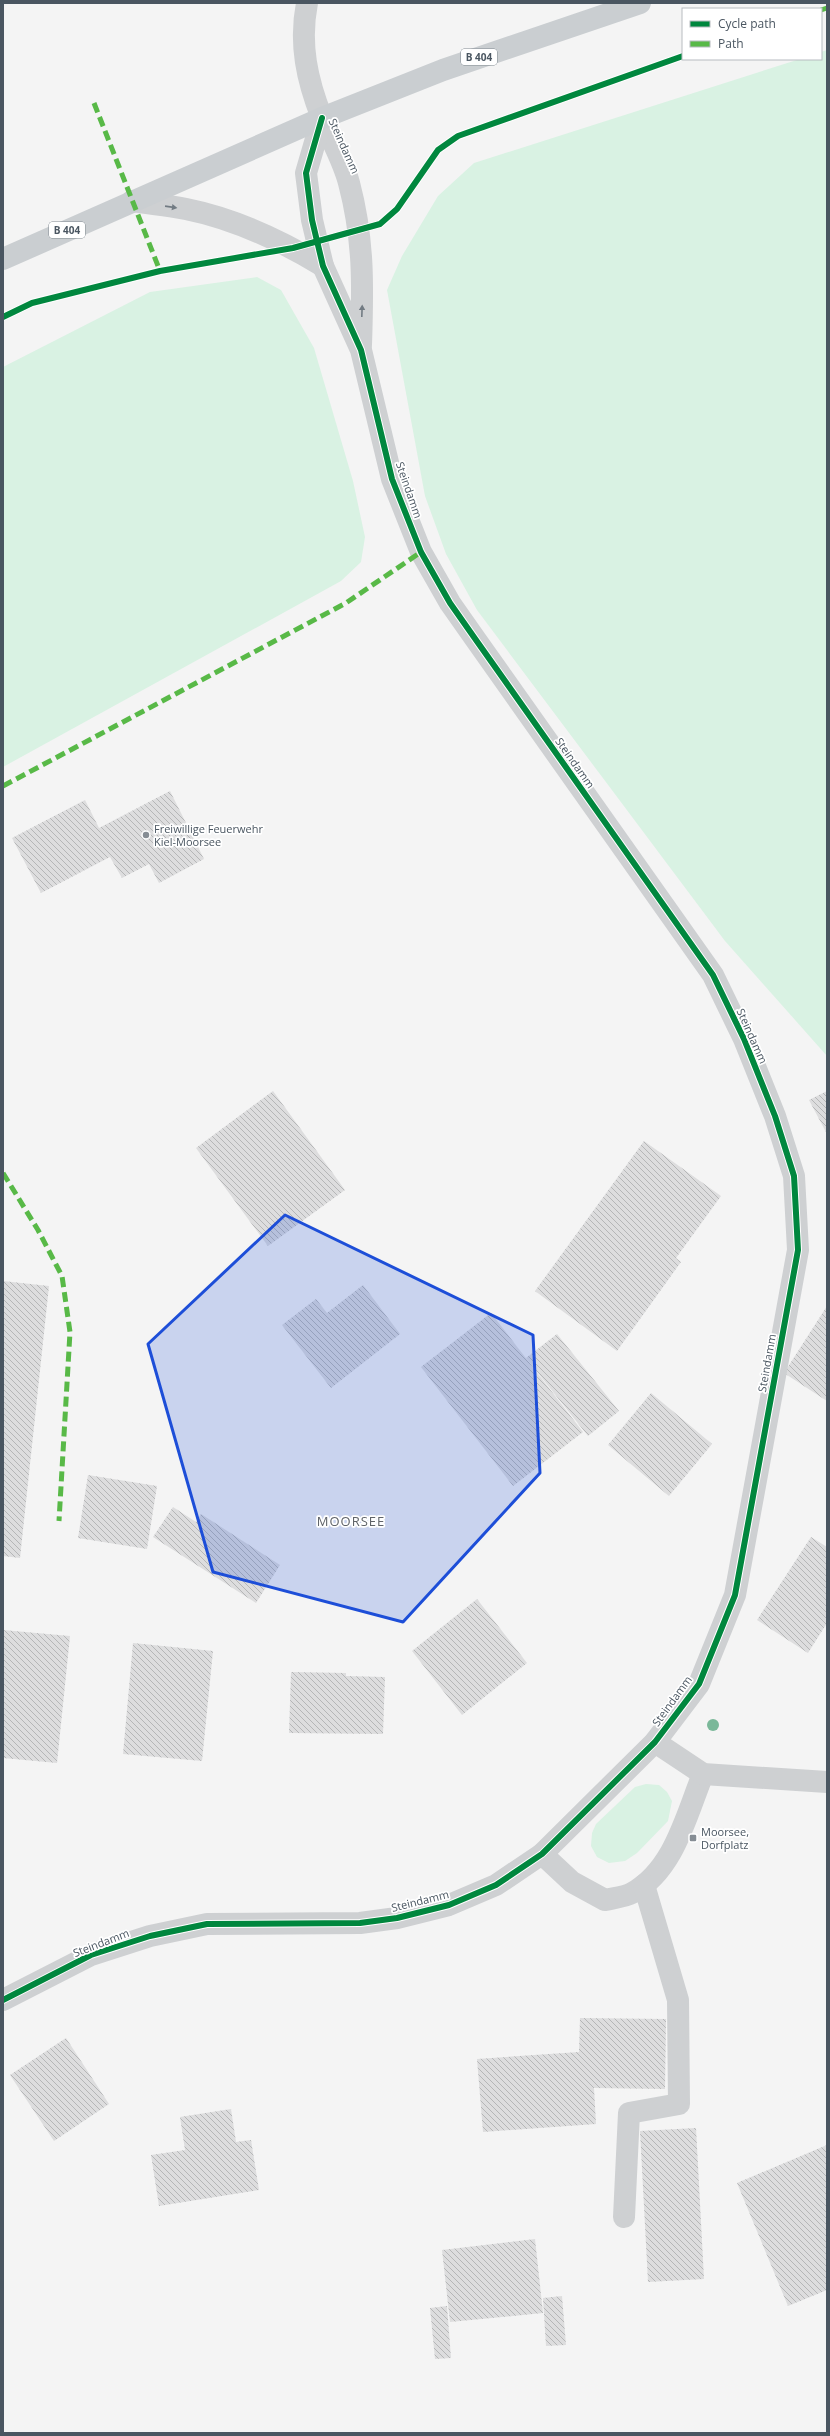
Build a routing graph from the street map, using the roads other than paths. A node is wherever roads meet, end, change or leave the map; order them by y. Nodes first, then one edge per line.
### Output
1 (307, 3) edge
2 (640, 3) edge
3 (322, 118) junction
4 (132, 201) junction
5 (3, 258) edge
6 (323, 266) junction
7 (361, 350) junction
8 (655, 1742) junction
9 (703, 1774) junction
10 (827, 1782) edge
11 (542, 1854) junction
12 (644, 1885) junction
13 (3, 2000) edge
14 (624, 2217) dead end

1 - 3 street
2 - 3 main road, B 404
3 - 4 main road, B 404
3 - 6 street, Steindamm
7 -> 3 street, Steindamm
4 - 5 main road, B 404
4 -> 6 street
6 - 7 street, Steindamm
7 - 8 street, Steindamm
8 - 9 street, Steindamm
8 - 11 street, Steindamm
9 - 10 street, Steindamm
9 - 12 street
11 - 12 street
11 - 13 street, Steindamm
12 - 14 street

